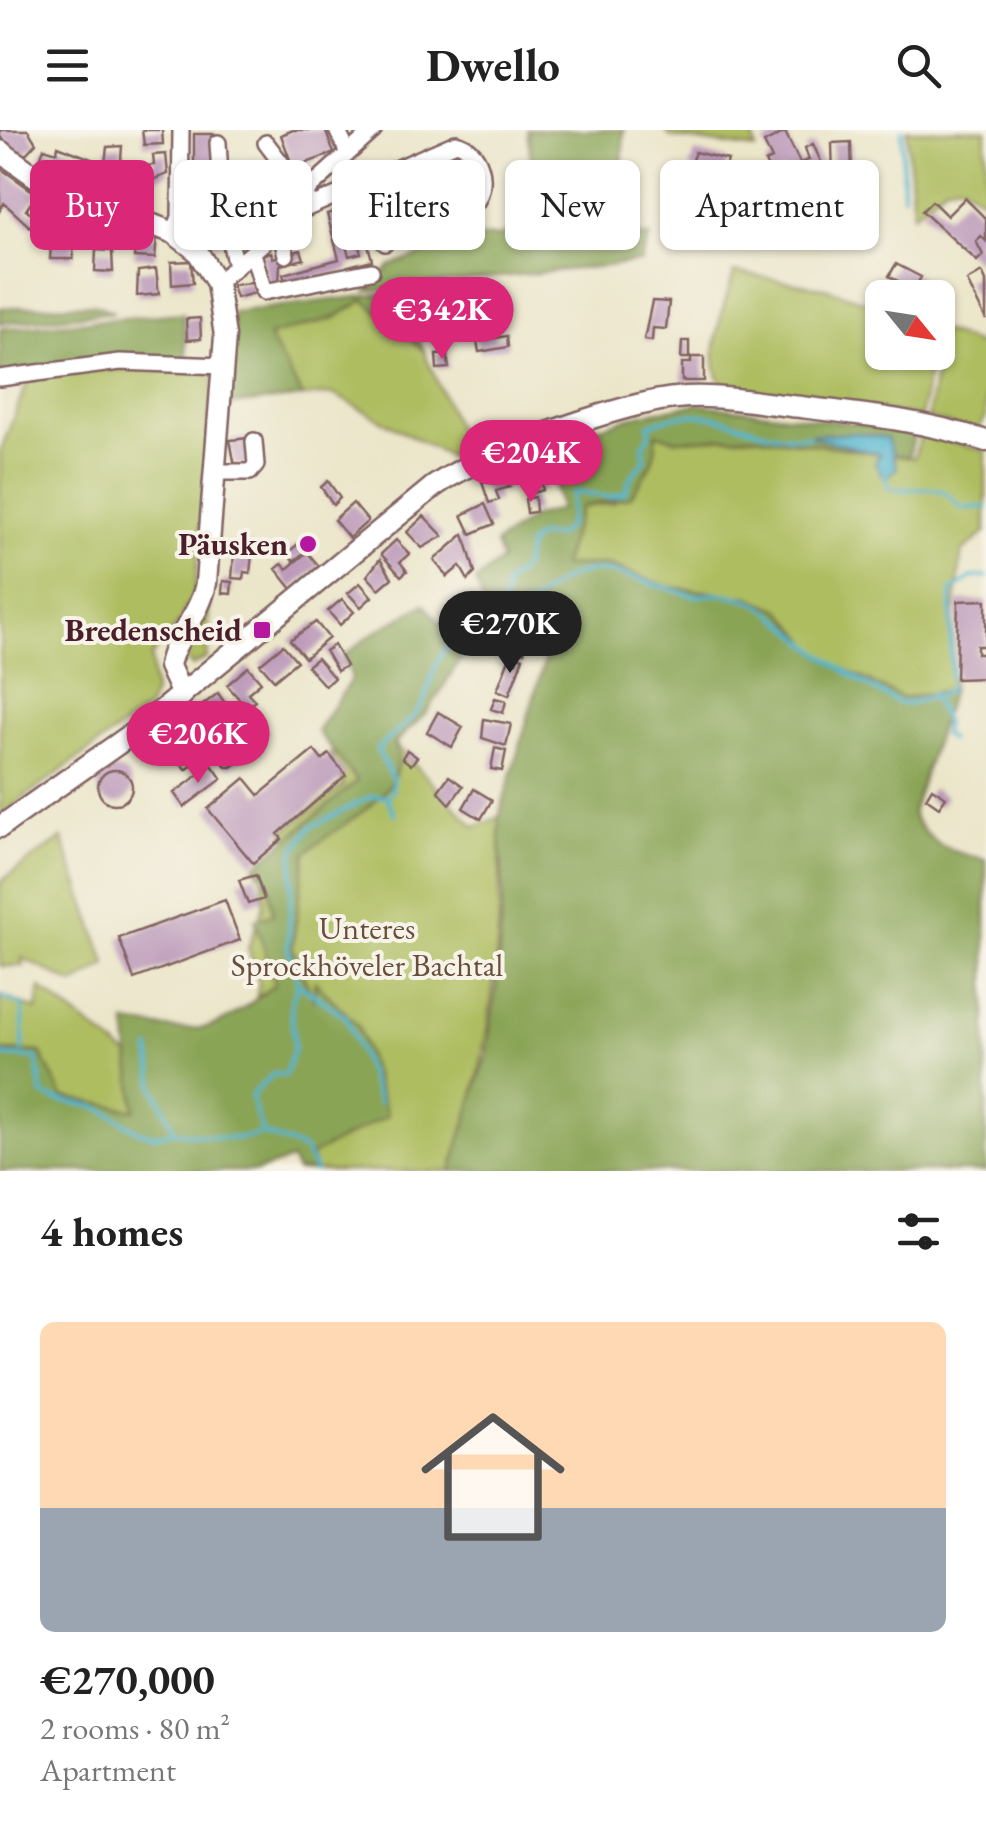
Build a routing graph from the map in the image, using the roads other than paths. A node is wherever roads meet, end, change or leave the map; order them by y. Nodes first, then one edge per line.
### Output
1 (181, 130) edge
2 (337, 130) edge
3 (374, 130) edge
4 (218, 143) dead end
5 (266, 143) dead end
6 (0, 150) edge
7 (348, 154) junction
8 (181, 160) edge
9 (279, 160) edge
10 (418, 160) edge
11 (477, 160) edge
12 (312, 196) edge
13 (174, 233) edge
14 (196, 250) edge
15 (255, 250) edge
16 (285, 250) edge
17 (252, 253) junction
18 (286, 255) dead end
19 (236, 268) junction
20 (371, 271) dead end
21 (218, 283) junction
22 (223, 366) junction
23 (0, 378) edge
24 (254, 441) dead end
25 (986, 441) edge
26 (215, 472) junction
27 (182, 695) junction
28 (0, 827) edge

1 - 8 street
2 - 7 street
3 - 7 street
4 - 19 street
5 - 9 street
6 - 13 main road
7 - 12 street
10 - 11 street
14 - 21 main road
15 - 17 street
16 - 18 street
17 - 19 street
17 - 20 street
19 - 21 street
21 - 22 main road
22 - 23 street
22 - 26 main road
24 - 26 street
25 - 27 main road
26 - 27 main road
27 - 28 main road

